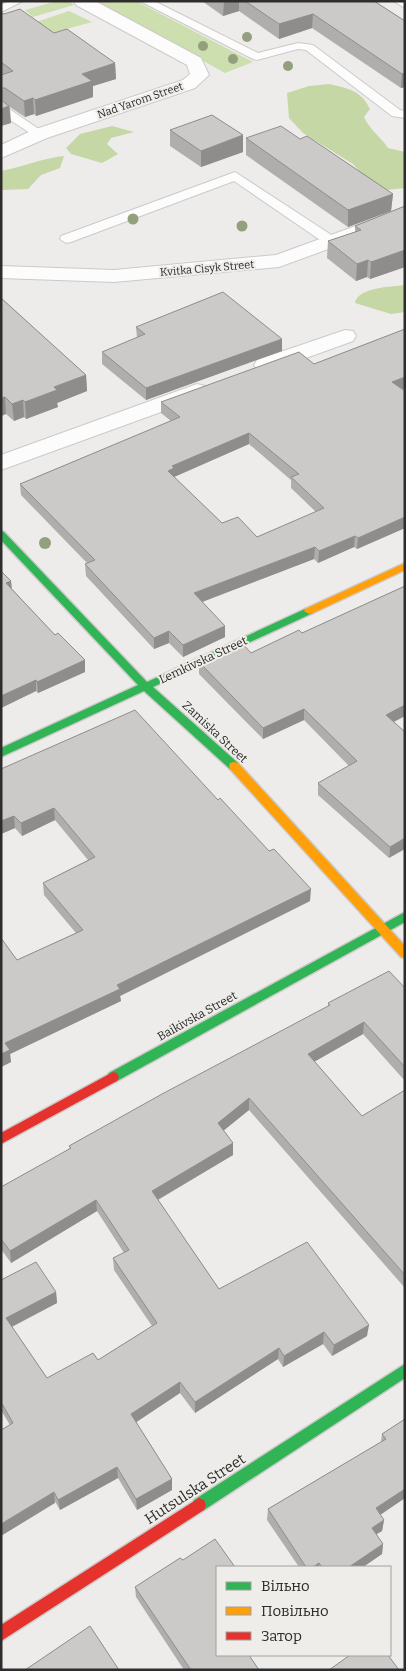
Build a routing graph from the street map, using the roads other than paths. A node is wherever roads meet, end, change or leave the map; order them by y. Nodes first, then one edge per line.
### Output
1 (82, 1) edge
2 (145, 1) edge
3 (398, 1) edge
4 (14, 2) edge
5 (405, 5) edge
6 (1, 9) edge
7 (1, 109) edge
8 (405, 114) edge
9 (40, 134) junction
10 (4, 150) edge
11 (405, 214) edge
12 (66, 239) dead end
13 (331, 241) junction
14 (1, 272) edge
15 (345, 336) dead end
16 (243, 374) edge
17 (215, 384) edge
18 (1, 463) edge
19 (1, 534) edge
20 (405, 566) edge
21 (145, 686) junction
22 (1, 752) edge
23 (405, 916) edge
24 (382, 929) junction
25 (405, 954) edge
26 (1, 1139) edge
27 (405, 1370) edge
28 (1, 1634) edge

1 - 9 street, Nad Yarom Street
2 - 8 lane
3 - 5 lane
4 - 6 lane
7 - 9 lane
9 - 10 street, Nad Yarom Street
11 - 13 street, Kvitka Cisyk Street
12 - 13 lane
13 - 14 street, Kvitka Cisyk Street
15 - 16 street
17 - 18 street
19 - 21 street, Zamiska Street
20 - 21 street, Lemkivska Street
21 - 22 street, Lemkivska Street
21 - 24 street, Zamiska Street
23 - 24 street, Baikivska Street
24 - 25 street, Zamiska Street
24 - 26 street, Baikivska Street
27 - 28 street, Hutsulska Street

